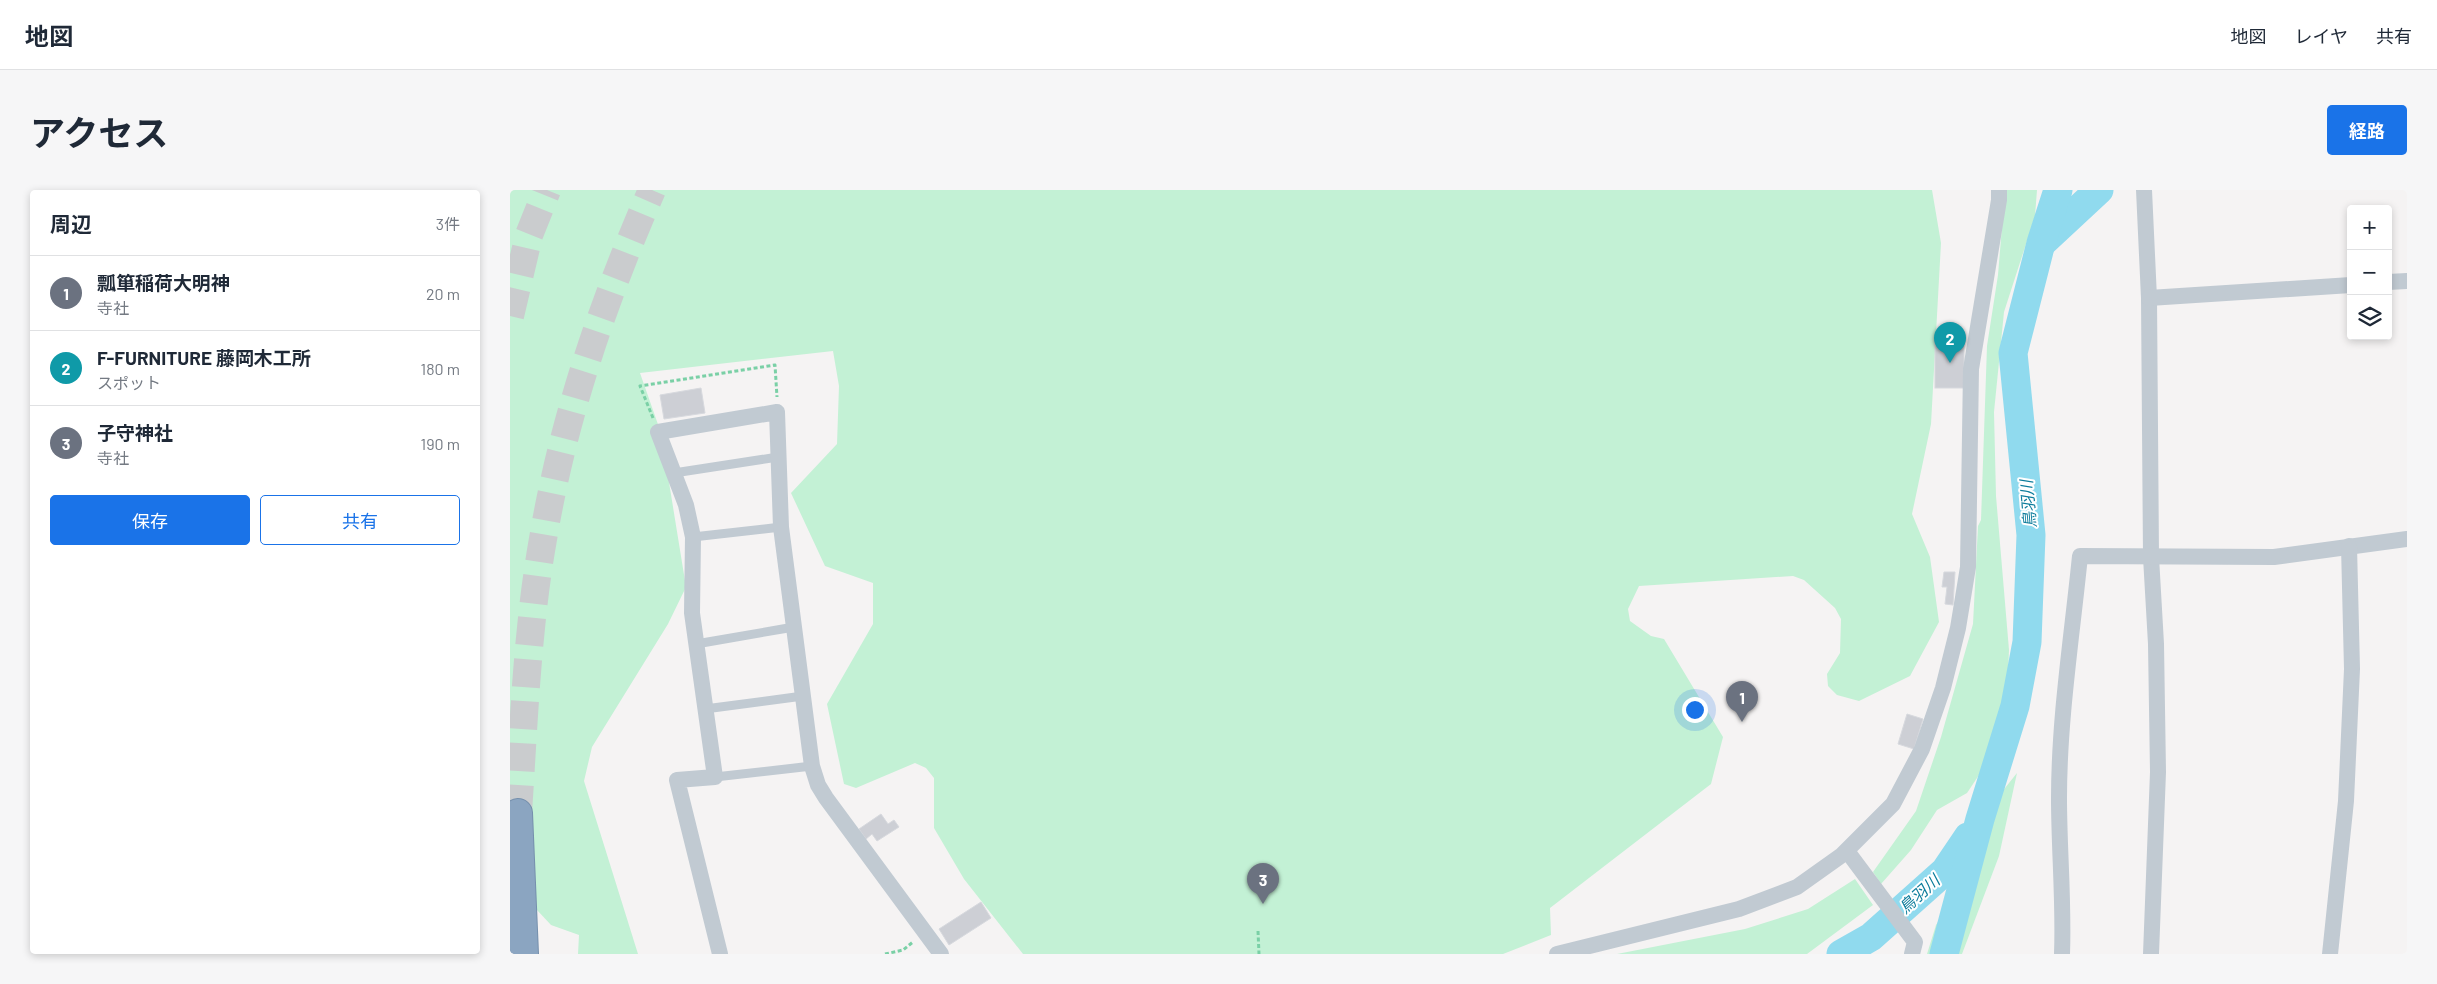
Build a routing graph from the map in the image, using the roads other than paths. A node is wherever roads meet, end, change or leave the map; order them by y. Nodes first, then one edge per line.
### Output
1 (1999, 190) edge
2 (2144, 190) edge
3 (2407, 281) edge
4 (2392, 282) edge
5 (2347, 285) edge
6 (2149, 298) junction
7 (778, 457) junction
8 (674, 473) junction
9 (781, 526) junction
10 (693, 537) junction
11 (2407, 539) edge
12 (2349, 546) junction
13 (2151, 557) junction
14 (794, 627) junction
15 (696, 644) junction
16 (803, 696) junction
17 (705, 709) junction
18 (812, 766) junction
19 (714, 777) junction
20 (518, 813) tunnel mouth
21 (1847, 851) junction
22 (524, 954) edge
23 (720, 954) edge
24 (941, 954) edge
25 (1557, 954) edge
26 (1912, 954) edge
27 (2062, 954) edge
28 (2151, 954) edge
29 (2330, 954) edge

1 - 21 street
2 - 6 street
3 - 4 street
5 - 6 street
6 - 13 street
7 - 8 lane
7 - 8 street
7 - 9 street
8 - 10 street
9 - 10 lane
9 - 14 street
10 - 15 street
11 - 12 street
12 - 13 street
12 - 29 street
13 - 27 street
13 - 28 street
14 - 15 lane
14 - 16 street
15 - 17 street
16 - 17 lane
16 - 18 street
17 - 19 street
18 - 19 lane
18 - 24 street
19 - 23 street
20 - 22 highway
21 - 25 street
21 - 26 street

